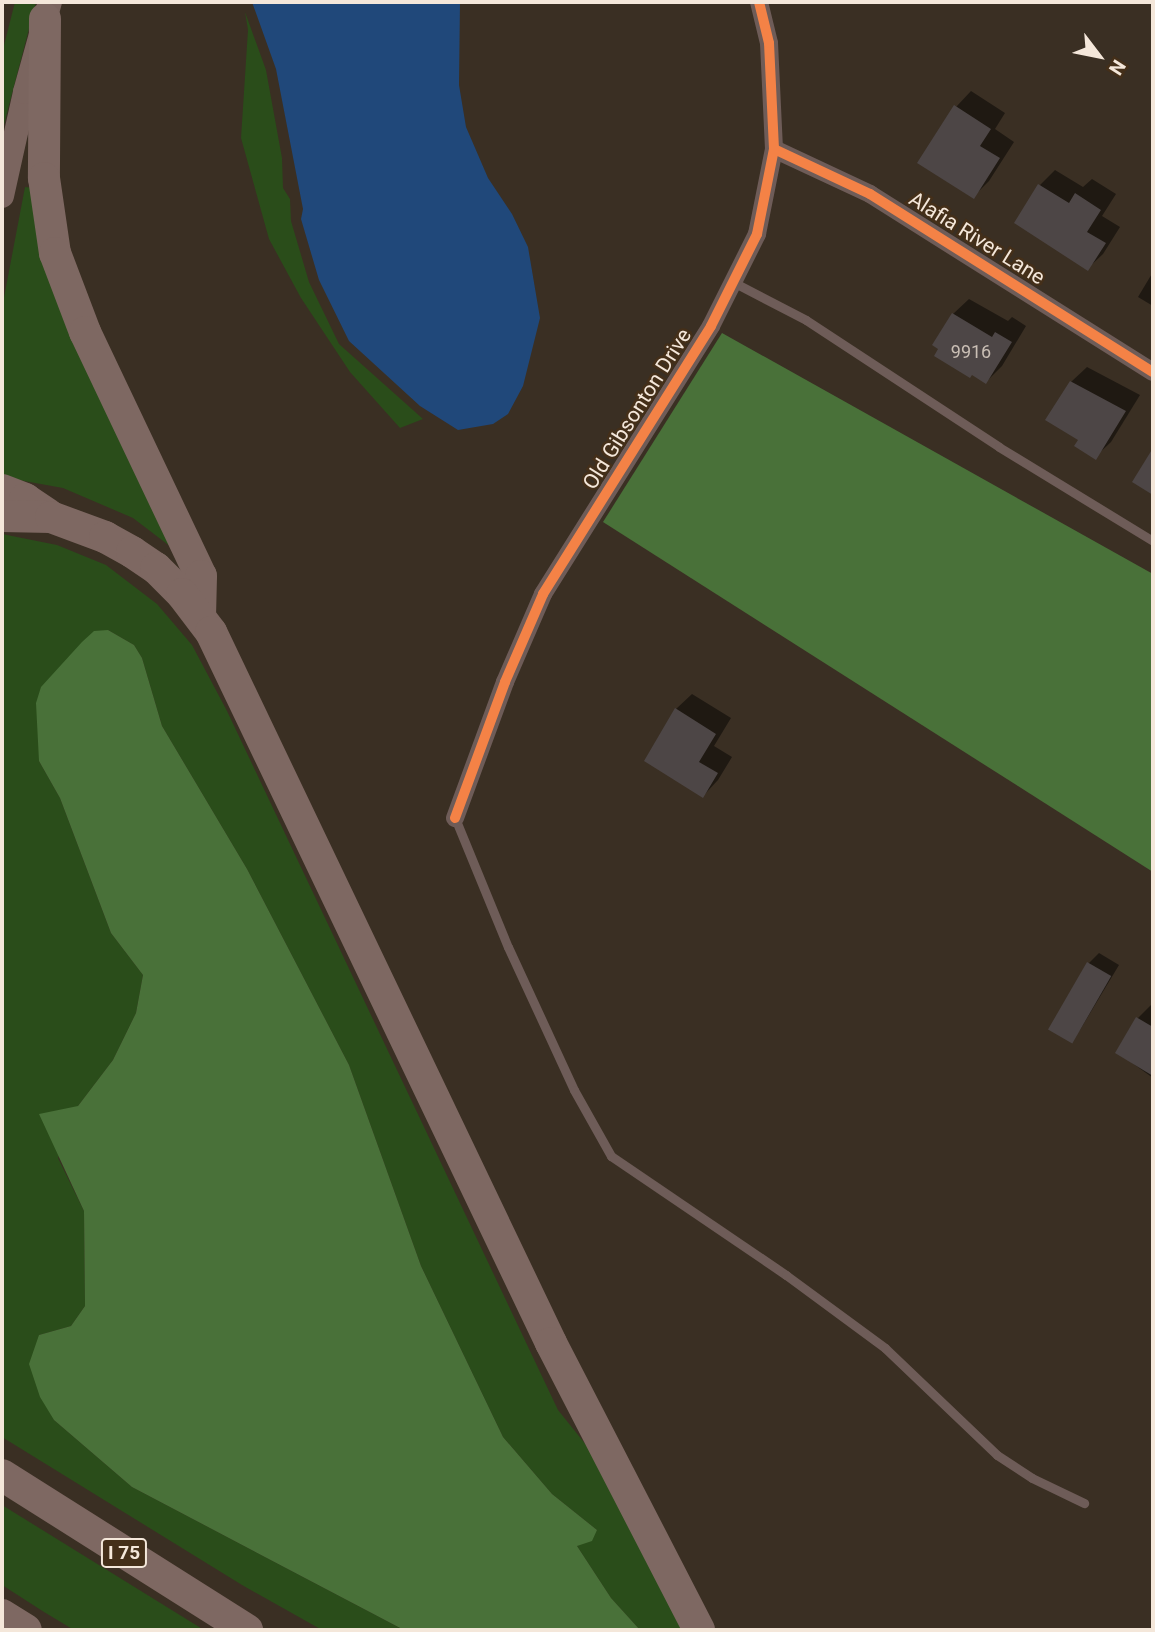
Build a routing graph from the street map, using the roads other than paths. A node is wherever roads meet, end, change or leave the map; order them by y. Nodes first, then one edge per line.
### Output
1 (759, 2) edge
2 (47, 10) edge
3 (774, 149) junction
4 (2, 196) edge
5 (733, 282) junction
6 (1153, 372) edge
7 (2, 490) edge
8 (2, 516) edge
9 (51, 517) junction
10 (1153, 541) edge
11 (200, 617) junction
12 (455, 818) joint
13 (2, 1475) edge
14 (1084, 1503) dead end
15 (2, 1615) edge
16 (26, 1630) edge
17 (247, 1630) edge
18 (699, 1630) edge

1 - 3 street, Old Gibsonton Drive
2 - 4 main road
2 - 11 highway
3 - 5 street, Old Gibsonton Drive
3 - 6 street, Alafia River Lane
5 - 10 lane
5 - 12 street, Old Gibsonton Drive
7 - 9 highway
8 - 9 highway
9 - 11 highway
11 - 18 highway
12 - 14 lane
13 - 17 highway, I 75
15 - 16 highway

